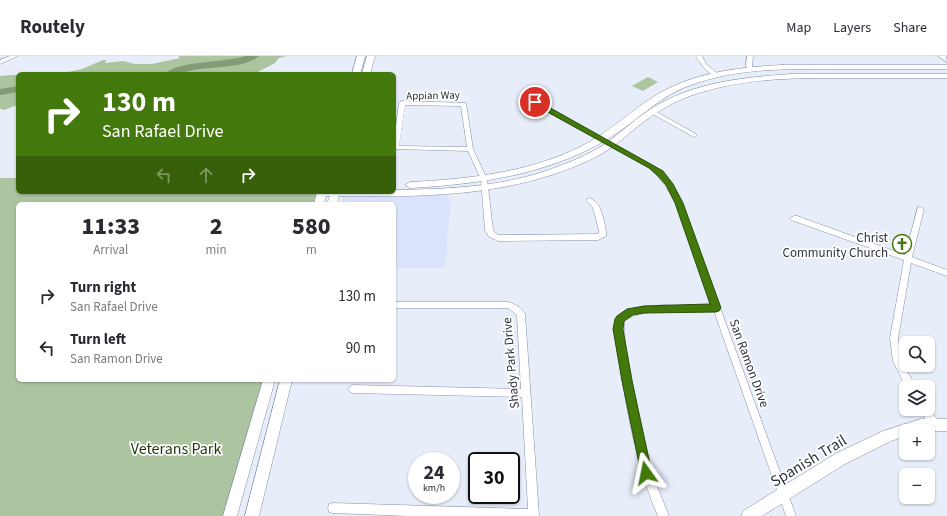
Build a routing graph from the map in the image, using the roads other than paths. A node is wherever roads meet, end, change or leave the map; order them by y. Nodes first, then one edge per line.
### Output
1 (15, 56) edge
2 (361, 56) edge
3 (371, 56) edge
4 (699, 56) edge
5 (750, 56) edge
6 (942, 56) edge
7 (947, 60) edge
8 (0, 62) edge
9 (866, 67) junction
10 (947, 67) edge
11 (751, 69) junction
12 (357, 72) edge
13 (367, 72) edge
14 (734, 72) junction
15 (716, 75) junction
16 (875, 76) junction
17 (947, 76) edge
18 (730, 82) junction
19 (535, 102) dead end
20 (653, 112) junction
21 (694, 135) dead end
22 (602, 139) junction
23 (611, 144) junction
24 (470, 149) junction
25 (485, 184) junction
26 (396, 185) edge
27 (396, 191) edge
28 (589, 200) dead end
29 (920, 209) dead end
30 (794, 218) dead end
31 (908, 259) junction
32 (947, 273) edge
33 (396, 305) edge
34 (716, 308) junction
35 (907, 380) edge
36 (268, 382) edge
37 (286, 382) edge
38 (352, 389) dead end
39 (526, 393) junction
40 (932, 416) edge
41 (941, 424) edge
42 (783, 494) junction
43 (333, 508) dead end
44 (230, 516) edge
45 (252, 516) edge
46 (534, 516) edge
47 (664, 516) edge
48 (748, 516) edge
49 (791, 516) edge

1 - 8 street
2 - 12 main road
3 - 13 main road
4 - 15 street
5 - 11 street
6 - 7 main road
9 - 10 main road
9 - 11 main road
9 - 16 main road
11 - 14 main road
14 - 15 main road
14 - 18 main road
15 - 22 main road
16 - 17 main road
16 - 18 main road
18 - 20 main road
19 - 22 street, San Ramon Drive
20 - 21 street
20 - 23 main road
22 - 23 street, San Ramon Drive
22 - 25 main road
23 - 25 main road
23 - 34 street, San Ramon Drive
24 - 24 street, Appian Way
24 - 25 street, Appian Way
25 - 26 main road
25 - 27 main road
25 - 28 street, Appian Way
29 - 31 street
30 - 31 street
31 - 32 street
31 - 35 street
33 - 39 street, Shady Park Drive
34 - 42 street, San Ramon Drive
34 - 47 street
36 - 44 main road
37 - 45 main road
38 - 39 street
39 - 46 street, Shady Park Drive
40 - 41 street
41 - 42 main road, Spanish Trail
42 - 48 main road, Spanish Trail
42 - 49 street, San Ramon Drive
43 - 46 street

